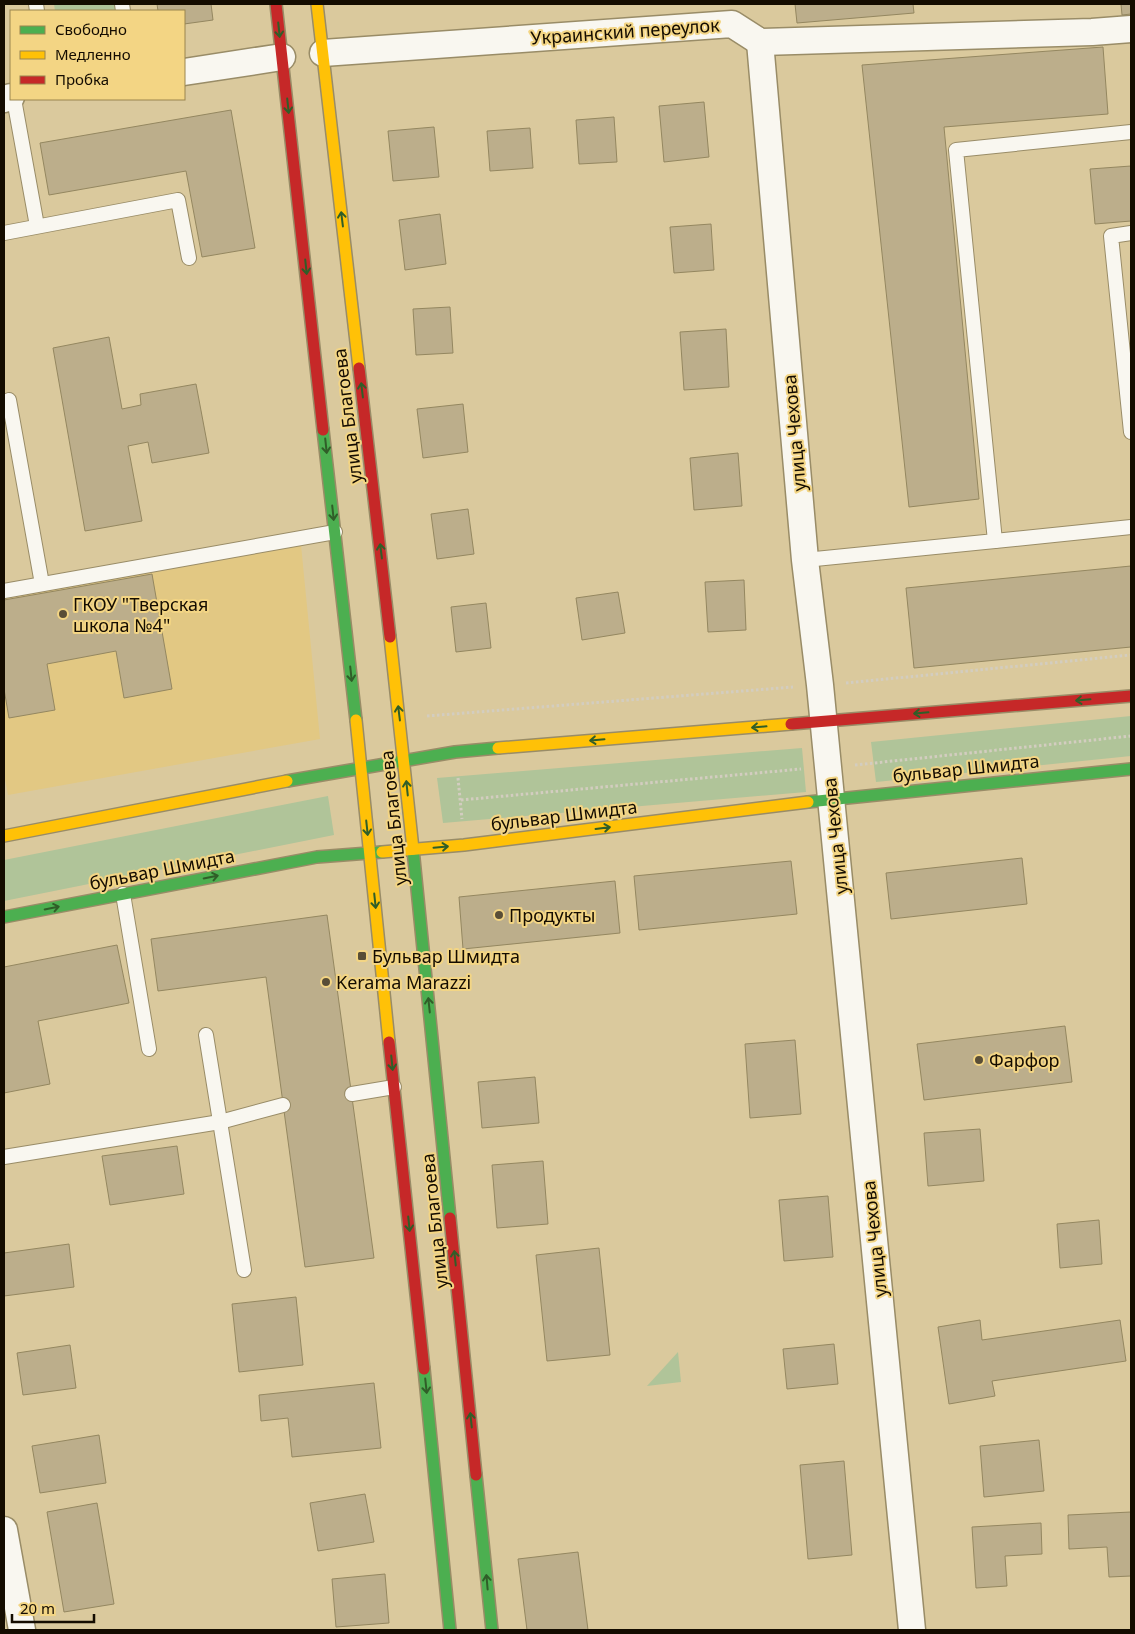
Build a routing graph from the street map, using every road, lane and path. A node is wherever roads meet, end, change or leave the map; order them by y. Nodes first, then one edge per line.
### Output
1 (276, 4) edge
2 (318, 4) edge
3 (1131, 29) edge
4 (760, 42) junction
5 (323, 53) junction
6 (282, 57) junction
7 (185, 72) edge
8 (12, 100) edge
9 (1131, 132) edge
10 (37, 226) junction
11 (4, 232) edge
12 (1131, 234) edge
13 (188, 258) dead end
14 (9, 400) dead end
15 (1131, 432) edge
16 (1131, 527) edge
17 (335, 532) junction
18 (995, 541) junction
19 (805, 560) junction
20 (42, 584) junction
21 (4, 591) edge
22 (1131, 655) edge
23 (820, 685) junction
24 (1131, 696) edge
25 (424, 717) dead end
26 (824, 721) junction
27 (1131, 736) edge
28 (404, 761) junction
29 (361, 768) junction
30 (828, 768) junction
31 (1131, 769) edge
32 (831, 799) junction
33 (460, 800) dead end
34 (4, 836) edge
35 (413, 849) junction
36 (370, 853) junction
37 (123, 894) junction
38 (4, 917) edge
39 (206, 1036) dead end
40 (149, 1049) dead end
41 (394, 1087) junction
42 (352, 1094) dead end
43 (283, 1105) dead end
44 (220, 1122) junction
45 (4, 1157) edge
46 (244, 1270) dead end
47 (4, 1530) edge
48 (22, 1630) edge
49 (450, 1630) edge
50 (492, 1630) edge
51 (912, 1630) edge

1 -> 6 main road, улица Благоева
2 - 5 main road, улица Благоева
3 - 4 street
4 - 5 street, Украинский переулок
4 - 19 street, улица Чехова
28 -> 5 main road, улица Благоева
6 - 7 street
6 -> 17 main road, улица Благоева
8 - 10 lane
9 - 18 lane
10 - 11 lane
10 - 13 lane
12 - 15 lane
14 - 20 lane
16 - 18 lane
17 - 20 lane
17 -> 29 main road, улица Благоева
18 - 19 lane
19 - 23 street, улица Чехова
20 - 21 lane
22 - 23 path
23 - 25 path
23 - 26 street, улица Чехова
24 -> 26 main road
26 -> 28 main road
26 - 30 street, улица Чехова
27 - 30 path
28 - 29 main road
35 -> 28 main road, улица Благоева
29 - 34 main road
29 -> 36 main road, улица Благоева
30 - 32 street, улица Чехова
30 - 33 path
31 - 32 main road, бульвар Шмидта
35 -> 32 main road, бульвар Шмидта
32 - 51 street, улица Чехова
35 - 36 main road, бульвар Шмидта
50 -> 35 main road, улица Благоева
37 -> 36 main road, бульвар Шмидта
36 -> 41 main road, улица Благоева
38 -> 37 main road, бульвар Шмидта
37 - 40 lane
39 - 44 lane
41 - 42 lane
41 -> 49 main road, улица Благоева
43 - 44 lane
44 - 45 lane
44 - 46 lane
47 - 48 street

